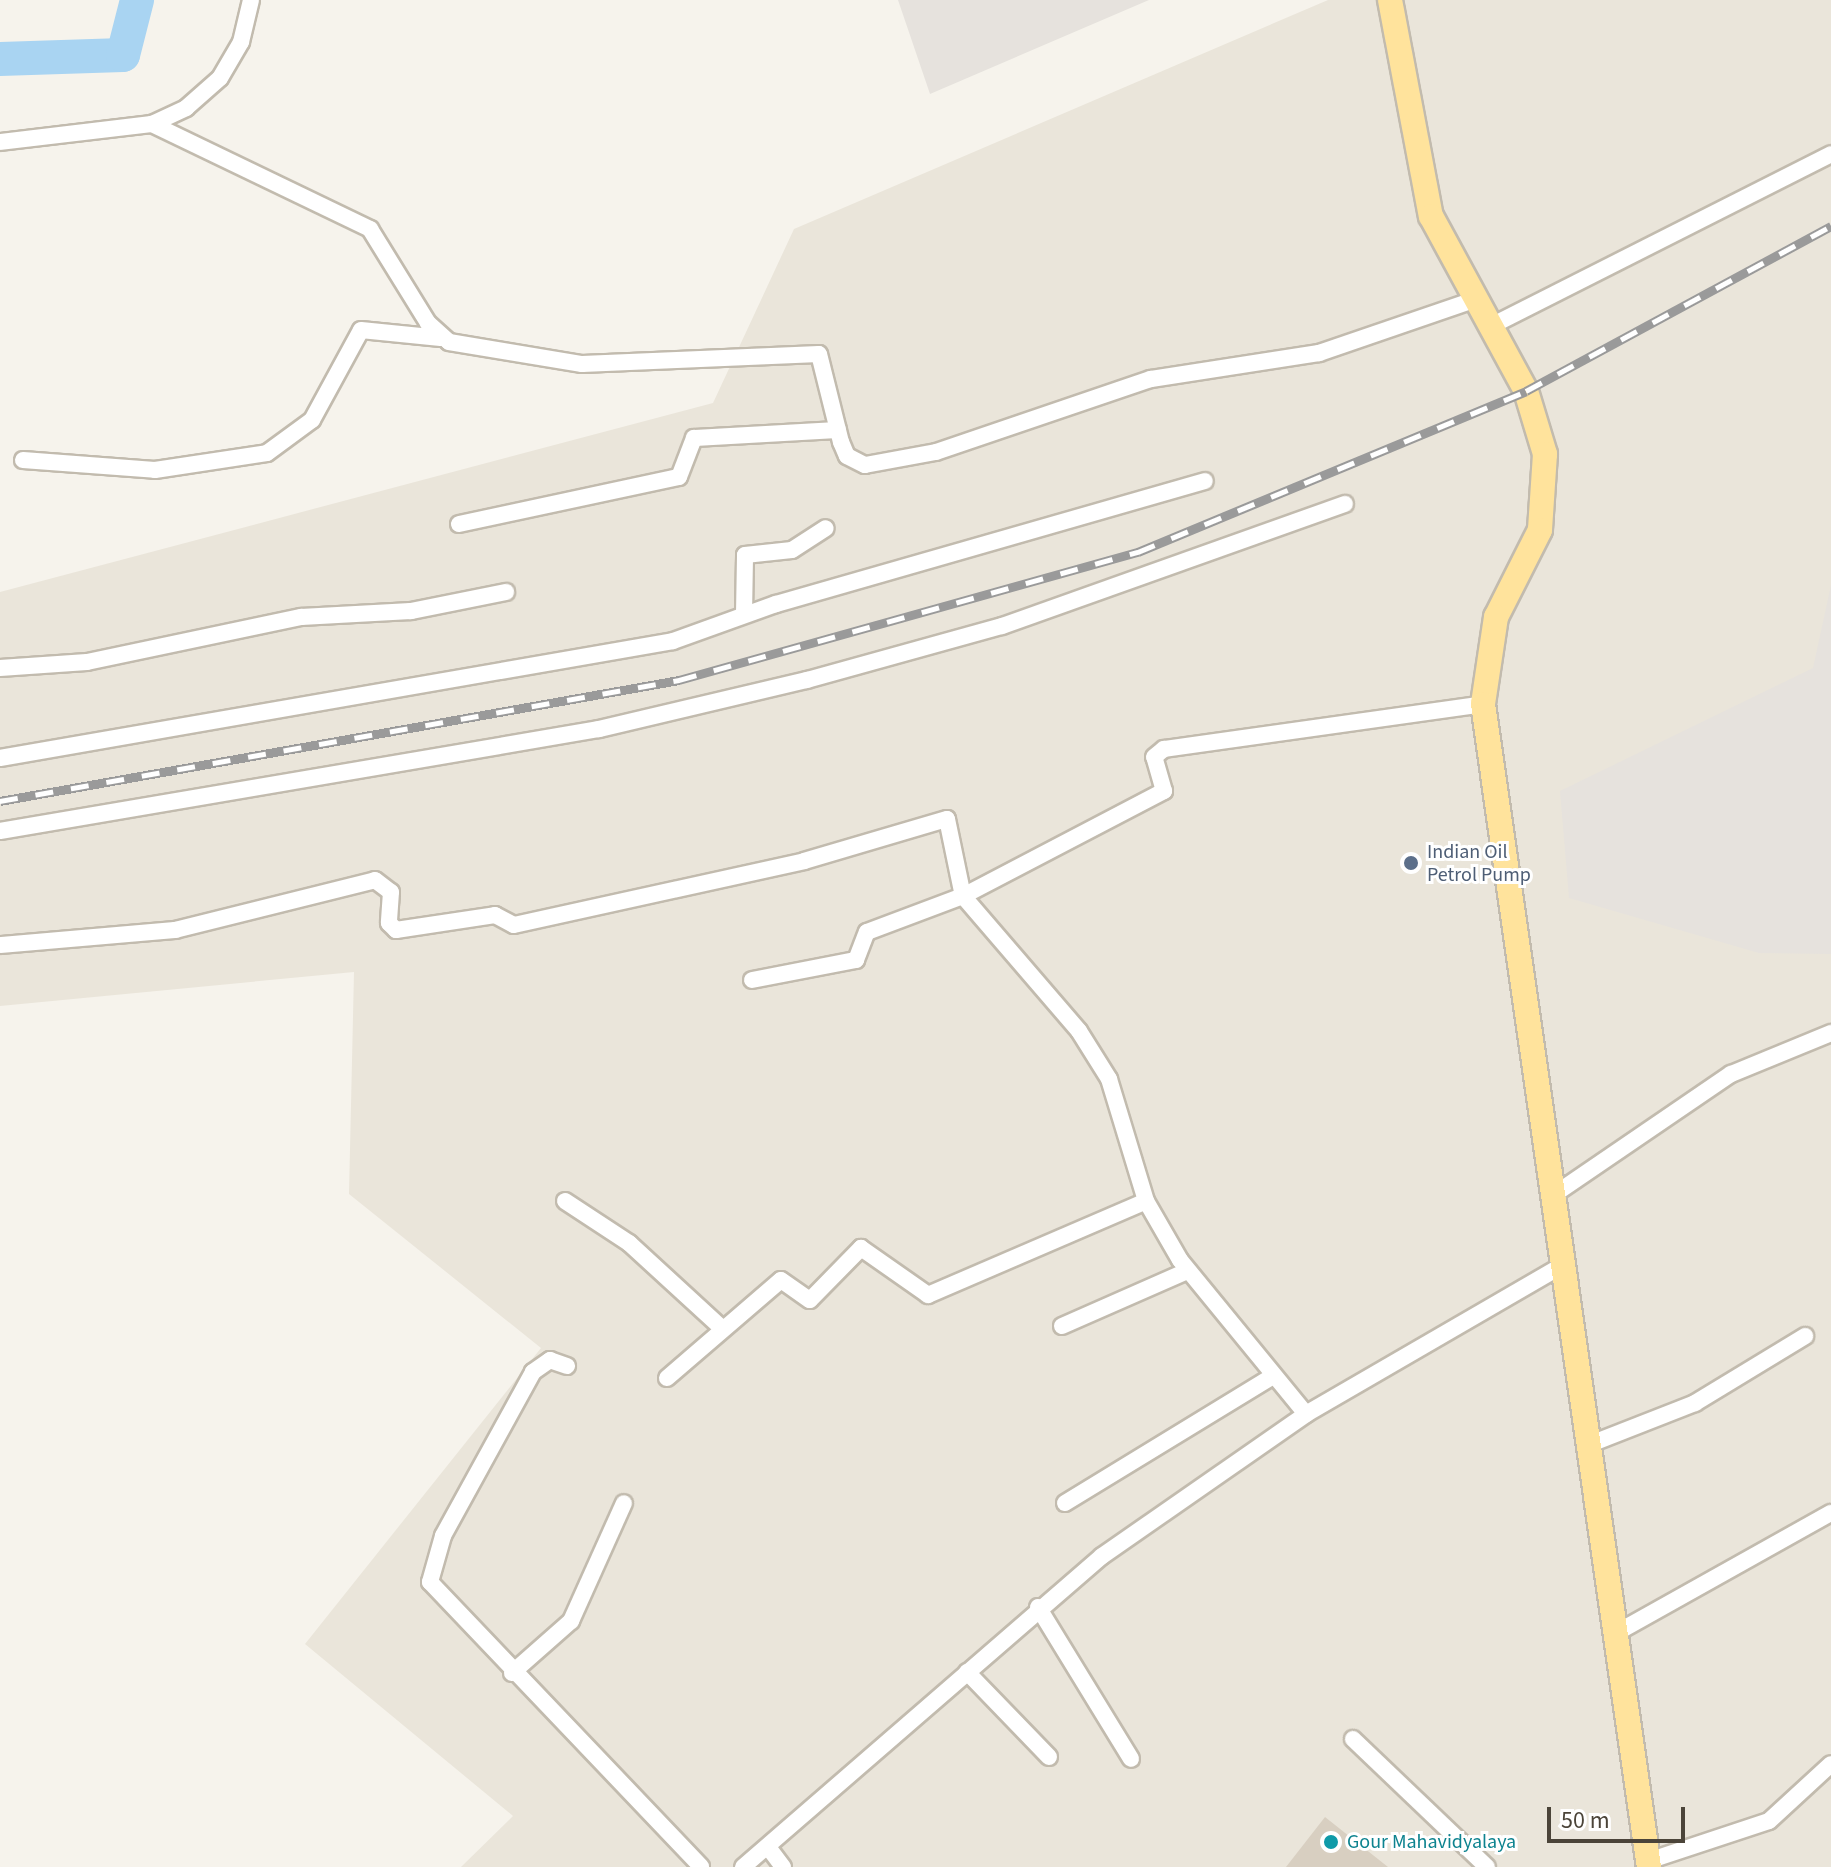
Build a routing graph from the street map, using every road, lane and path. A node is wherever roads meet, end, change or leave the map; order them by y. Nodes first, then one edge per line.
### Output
1 (251, 0) edge
2 (1390, 0) edge
3 (152, 124) junction
4 (0, 142) edge
5 (1831, 154) edge
6 (1474, 300) junction
7 (1489, 327) junction
8 (441, 338) junction
9 (838, 430) junction
10 (23, 460) dead end
11 (1205, 481) dead end
12 (1345, 504) dead end
13 (459, 524) dead end
14 (826, 528) dead end
15 (506, 592) dead end
16 (744, 614) junction
17 (0, 668) edge
18 (1483, 704) junction
19 (0, 758) edge
20 (0, 831) edge
21 (963, 896) junction
22 (0, 945) edge
23 (752, 980) dead end
24 (1831, 1033) edge
25 (1555, 1194) junction
26 (565, 1201) dead end
27 (1146, 1201) junction
28 (1560, 1267) junction
29 (1187, 1271) junction
30 (1062, 1326) dead end
31 (723, 1329) junction
32 (1805, 1336) dead end
33 (567, 1366) dead end
34 (1273, 1376) junction
35 (667, 1378) dead end
36 (1306, 1414) junction
37 (1588, 1445) junction
38 (624, 1503) dead end
39 (1065, 1503) dead end
40 (1831, 1513) edge
41 (1038, 1607) junction
42 (1616, 1633) junction
43 (967, 1672) junction
44 (512, 1673) junction
45 (1353, 1739) dead end
46 (1049, 1757) dead end
47 (1131, 1759) dead end
48 (1831, 1764) edge
49 (768, 1847) junction
50 (1648, 1864) edge
51 (701, 1867) edge
52 (743, 1867) edge
53 (783, 1867) edge
54 (1487, 1867) edge

1 - 3 street
2 - 6 main road
3 - 4 street
3 - 8 street
5 - 7 street
6 - 7 main road
6 - 9 street
7 - 18 main road
8 - 9 street
8 - 10 street
9 - 13 street
11 - 16 street
12 - 20 street
14 - 16 street
15 - 17 street
16 - 19 street
18 - 21 street
18 - 25 main road
21 - 22 street
21 - 23 street
21 - 27 street
24 - 25 street
25 - 28 main road
26 - 31 street
27 - 29 street
27 - 31 street
28 - 36 street
28 - 37 main road
29 - 30 street
29 - 34 street
31 - 35 street
32 - 37 street
33 - 44 street
34 - 36 street
34 - 39 street
36 - 41 street
37 - 42 main road
38 - 44 street
40 - 42 street
41 - 43 street
41 - 47 street
42 - 50 main road
43 - 46 street
43 - 49 street
44 - 51 street
45 - 54 street
48 - 50 street
49 - 52 street
49 - 53 street

